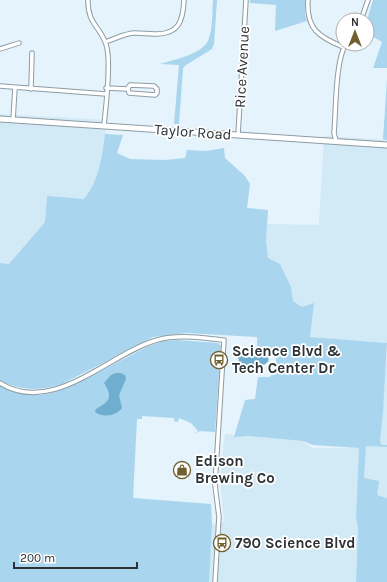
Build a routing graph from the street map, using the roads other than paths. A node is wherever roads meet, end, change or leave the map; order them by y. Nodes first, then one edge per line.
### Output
1 (88, 0) edge
2 (184, 0) edge
3 (246, 0) edge
4 (308, 0) edge
5 (368, 0) edge
6 (364, 12) edge
7 (105, 42) junction
8 (19, 43) dead end
9 (335, 43) edge
10 (0, 49) edge
11 (343, 52) edge
12 (32, 53) dead end
13 (0, 86) edge
14 (15, 88) junction
15 (106, 88) junction
16 (31, 89) junction
17 (128, 89) junction
18 (106, 94) junction
19 (0, 119) edge
20 (13, 120) junction
21 (104, 125) junction
22 (238, 135) junction
23 (336, 141) junction
24 (387, 145) edge
25 (0, 383) edge
26 (215, 582) edge

1 - 7 street
2 - 7 street
3 - 22 street, Rice Avenue
4 - 9 street
5 - 6 street
7 - 15 street
8 - 10 street
11 - 23 street
12 - 16 street
13 - 14 street
14 - 16 street
14 - 20 street
15 - 17 street
15 - 18 street
16 - 18 street
17 - 17 street
18 - 21 street
19 - 20 main road, Taylor Road
20 - 21 main road, Taylor Road
21 - 22 main road, Taylor Road
22 - 23 main road, Taylor Road
23 - 24 main road, Taylor Road
25 - 26 street

